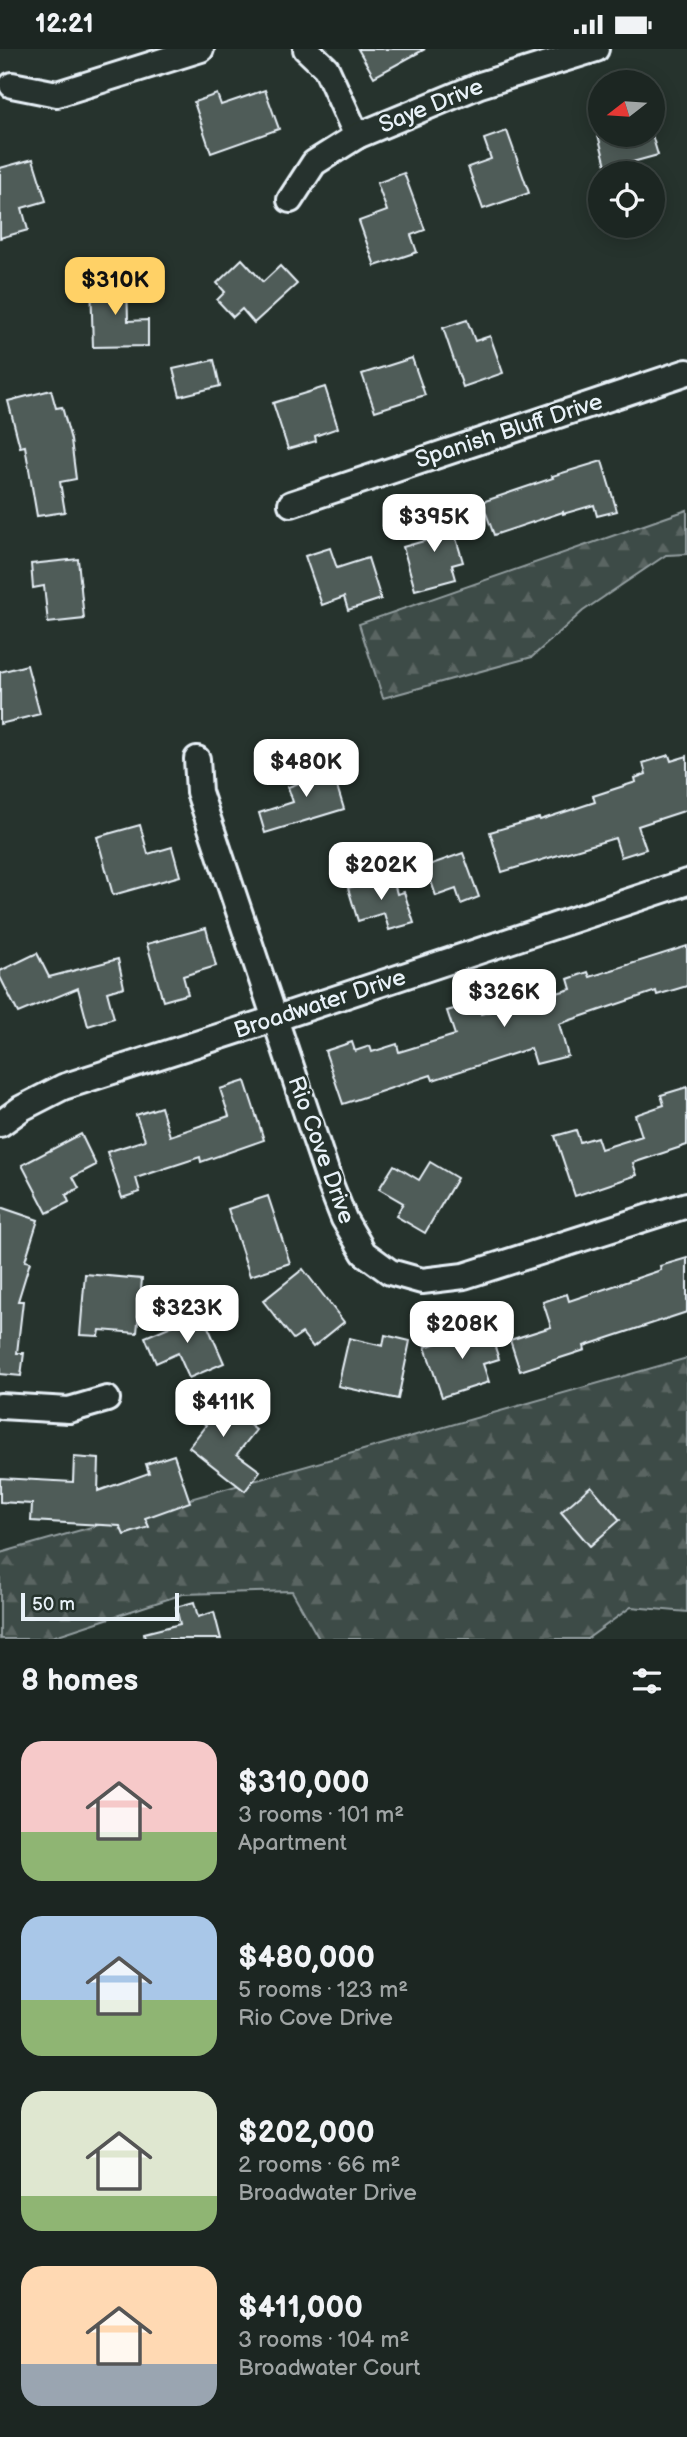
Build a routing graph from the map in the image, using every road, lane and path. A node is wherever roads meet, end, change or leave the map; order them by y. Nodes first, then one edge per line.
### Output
1 (201, 49) edge
2 (306, 49) edge
3 (596, 49) edge
4 (12, 85) dead end
5 (357, 136) junction
6 (290, 200) dead end
7 (687, 372) edge
8 (291, 504) dead end
9 (197, 759) dead end
10 (687, 882) edge
11 (274, 1019) junction
12 (0, 1124) edge
13 (687, 1205) edge
14 (107, 1399) dead end
15 (0, 1406) edge

1 - 4 street
2 - 5 street
3 - 5 street, Saye Drive
5 - 6 street, Saye Drive
7 - 8 street, Spanish Bluff Drive
9 - 11 street, Rio Cove Drive
10 - 11 street, Broadwater Drive
11 - 12 street, Broadwater Drive
11 - 13 street, Rio Cove Drive
14 - 15 street

